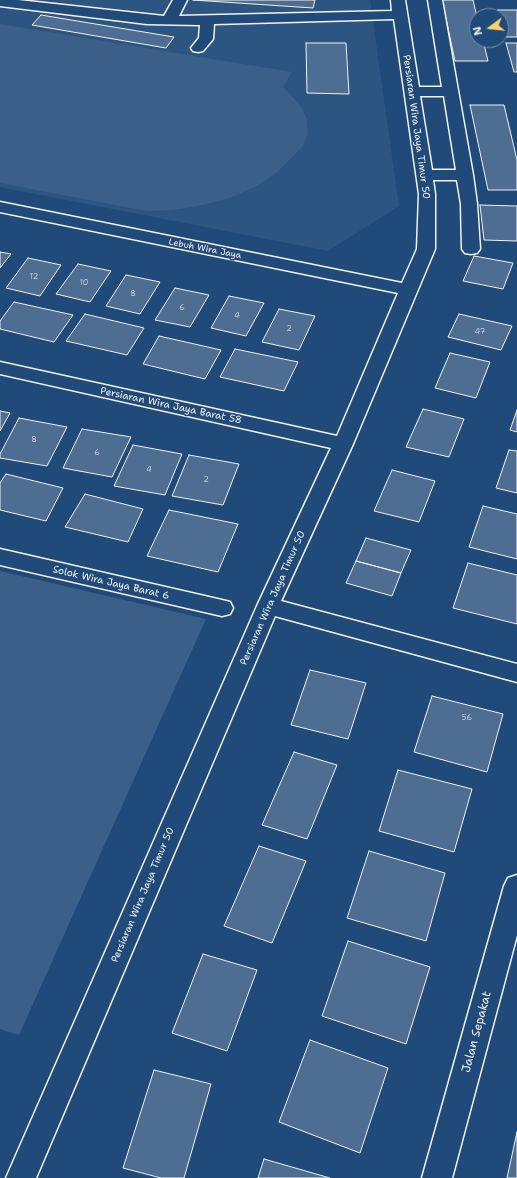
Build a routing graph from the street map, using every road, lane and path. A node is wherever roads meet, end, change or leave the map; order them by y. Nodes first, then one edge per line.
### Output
1 (180, 0) edge
2 (435, 0) edge
3 (0, 2) edge
4 (399, 7) edge
5 (207, 20) junction
6 (169, 21) junction
7 (198, 48) dead end
8 (451, 91) junction
9 (412, 92) junction
10 (424, 175) junction
11 (465, 175) junction
12 (0, 207) edge
13 (471, 249) dead end
14 (409, 290) junction
15 (0, 368) edge
16 (343, 444) junction
17 (0, 557) edge
18 (268, 606) junction
19 (222, 608) dead end
20 (517, 673) edge
21 (517, 886) edge
22 (21, 1178) edge
23 (437, 1178) edge

1 - 6 street
2 - 8 street
3 - 6 street
4 - 5 street
4 - 9 street, Persiaran Wira Jaya Timur 50
5 - 6 street
5 - 7 street
8 - 9 street
8 - 11 street
9 - 10 street, Persiaran Wira Jaya Timur 50
10 - 11 street
10 - 14 street, Persiaran Wira Jaya Timur 50
11 - 13 street
12 - 14 street, Lebuh Wira Jaya
14 - 16 street, Persiaran Wira Jaya Timur 50
15 - 16 street, Persiaran Wira Jaya Barat 58
16 - 18 street, Persiaran Wira Jaya Timur 50
17 - 19 street, Solok Wira Jaya Barat 6
18 - 20 street
18 - 22 street, Persiaran Wira Jaya Timur 50
21 - 23 street, Jalan Sepakat

